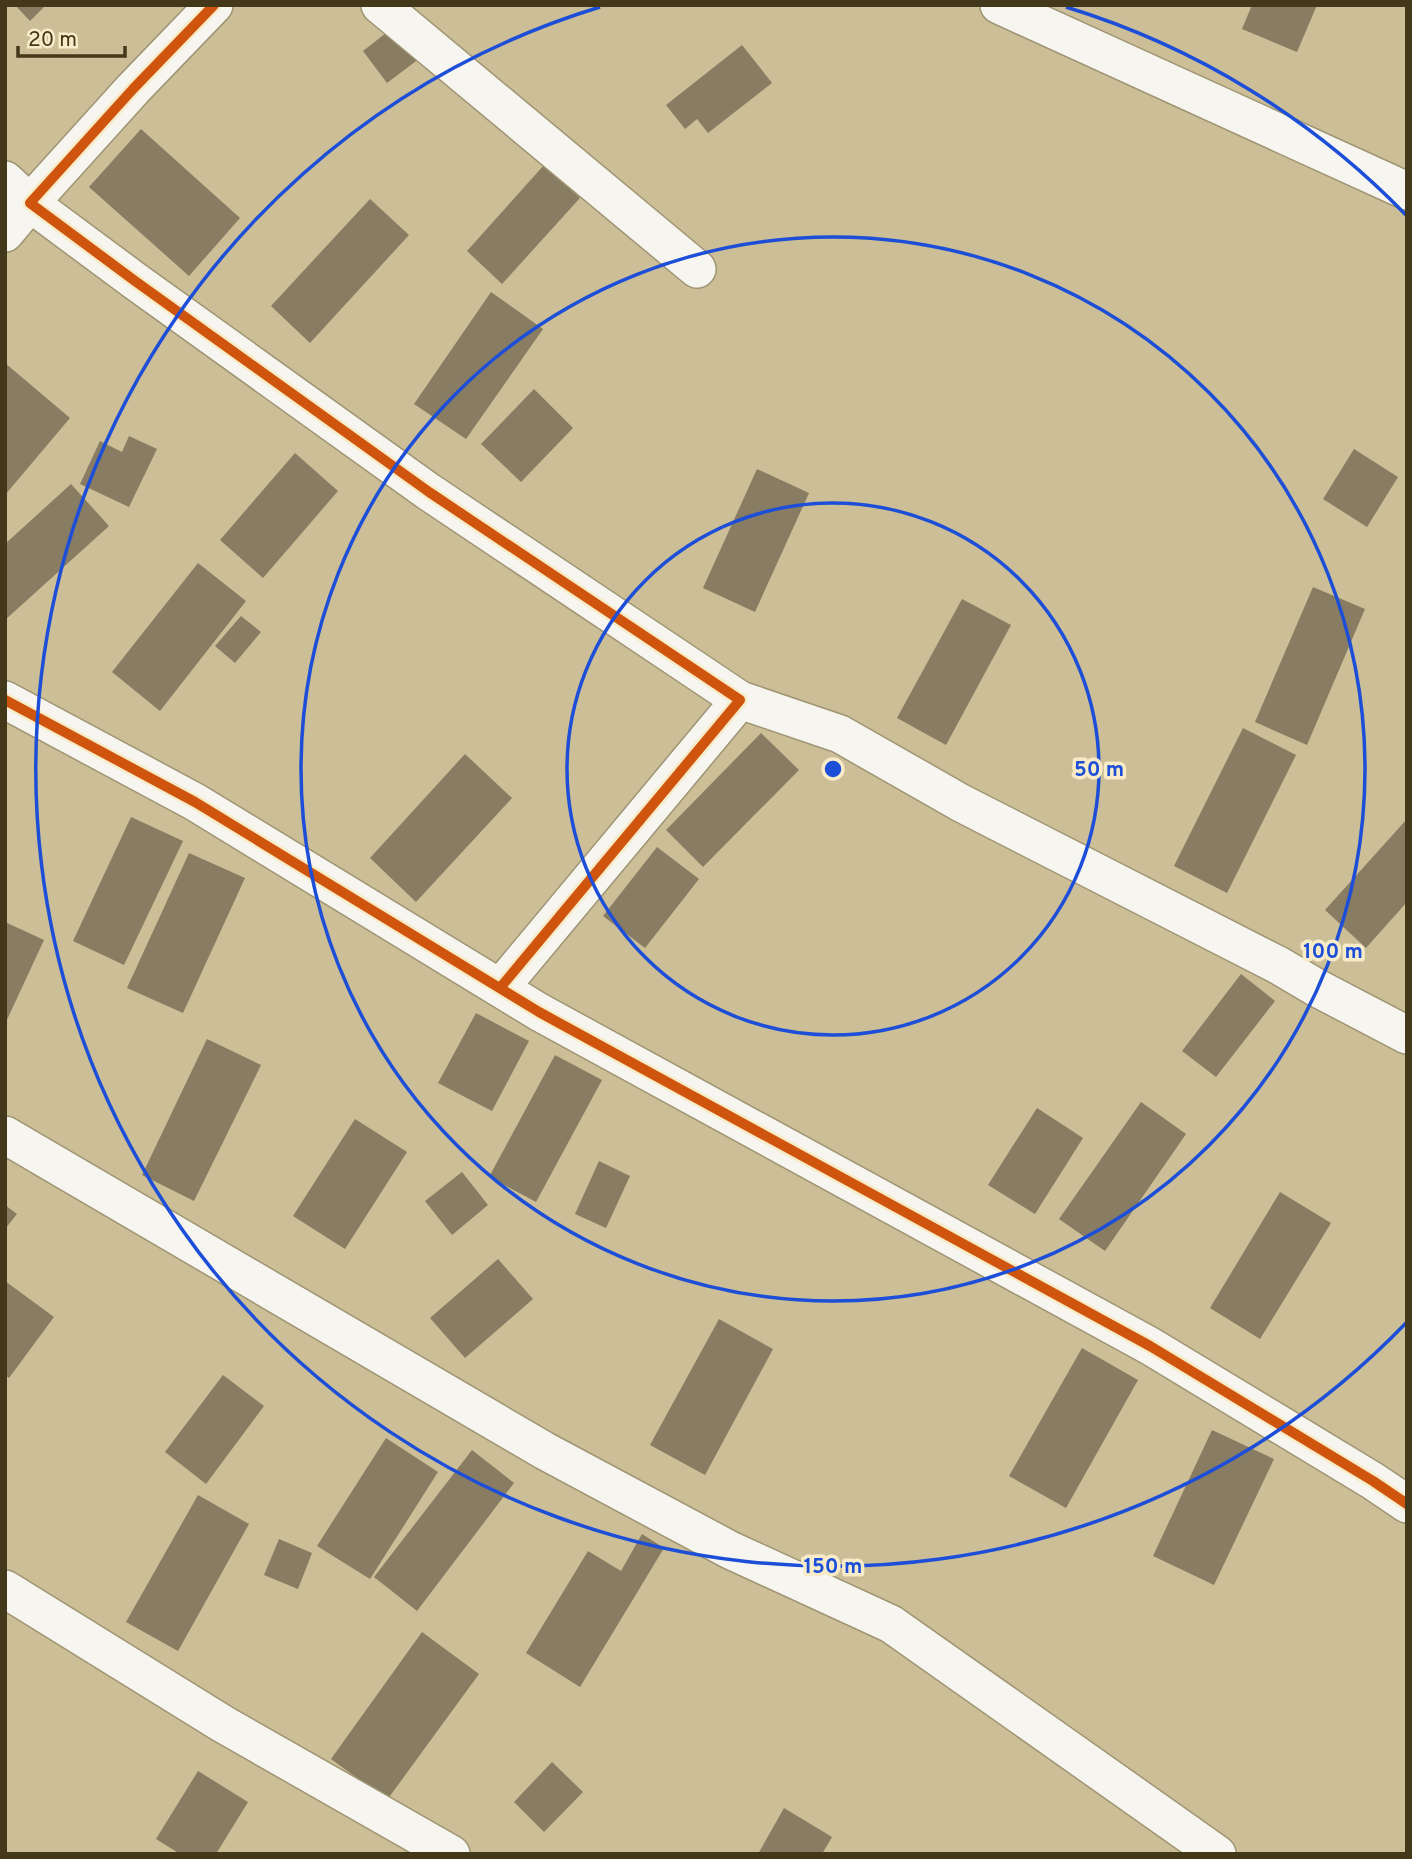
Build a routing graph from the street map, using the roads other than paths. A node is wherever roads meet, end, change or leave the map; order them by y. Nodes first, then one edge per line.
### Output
1 (214, 5) edge
2 (380, 5) edge
3 (999, 5) edge
4 (18, 191) edge
5 (1407, 191) edge
6 (5, 233) edge
7 (696, 269) dead end
8 (5, 700) edge
9 (740, 700) junction
10 (500, 988) junction
11 (1407, 1035) edge
12 (5, 1135) edge
13 (1407, 1504) edge
14 (5, 1589) edge
15 (452, 1854) edge
16 (1217, 1854) edge

1 - 4 street
2 - 7 street
3 - 5 street
4 - 6 street
4 - 9 street
8 - 10 street
9 - 10 street
9 - 11 street
10 - 13 street
12 - 16 street
14 - 15 street

